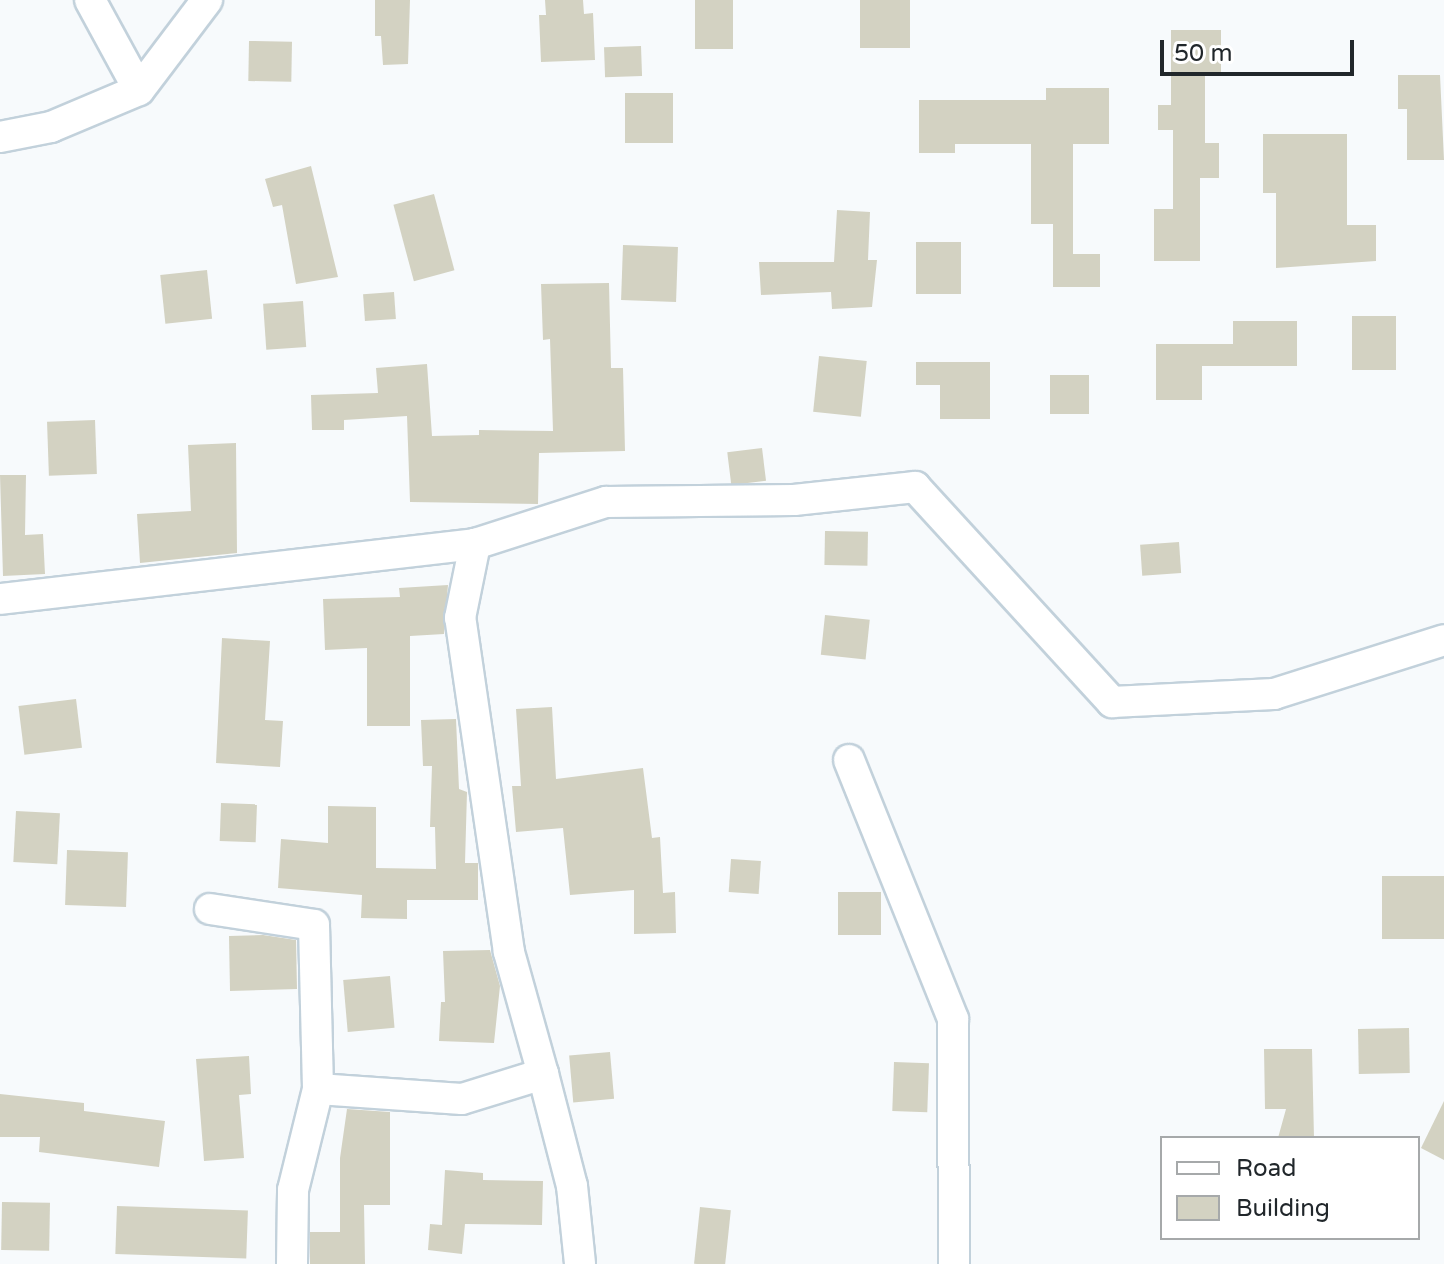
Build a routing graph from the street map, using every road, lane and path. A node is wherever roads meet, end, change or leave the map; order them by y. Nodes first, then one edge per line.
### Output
1 (90, 0) edge
2 (207, 0) edge
3 (139, 90) junction
4 (0, 137) edge
5 (475, 544) junction
6 (0, 599) edge
7 (1444, 640) edge
8 (849, 760) dead end
9 (210, 909) dead end
10 (543, 1074) junction
11 (318, 1089) junction
12 (292, 1264) edge
13 (580, 1264) edge
14 (954, 1264) edge

1 - 3 street
2 - 3 street
3 - 4 street
5 - 6 street
5 - 7 street
5 - 10 street
8 - 14 street
9 - 11 street
10 - 11 street
10 - 13 street
11 - 12 street

